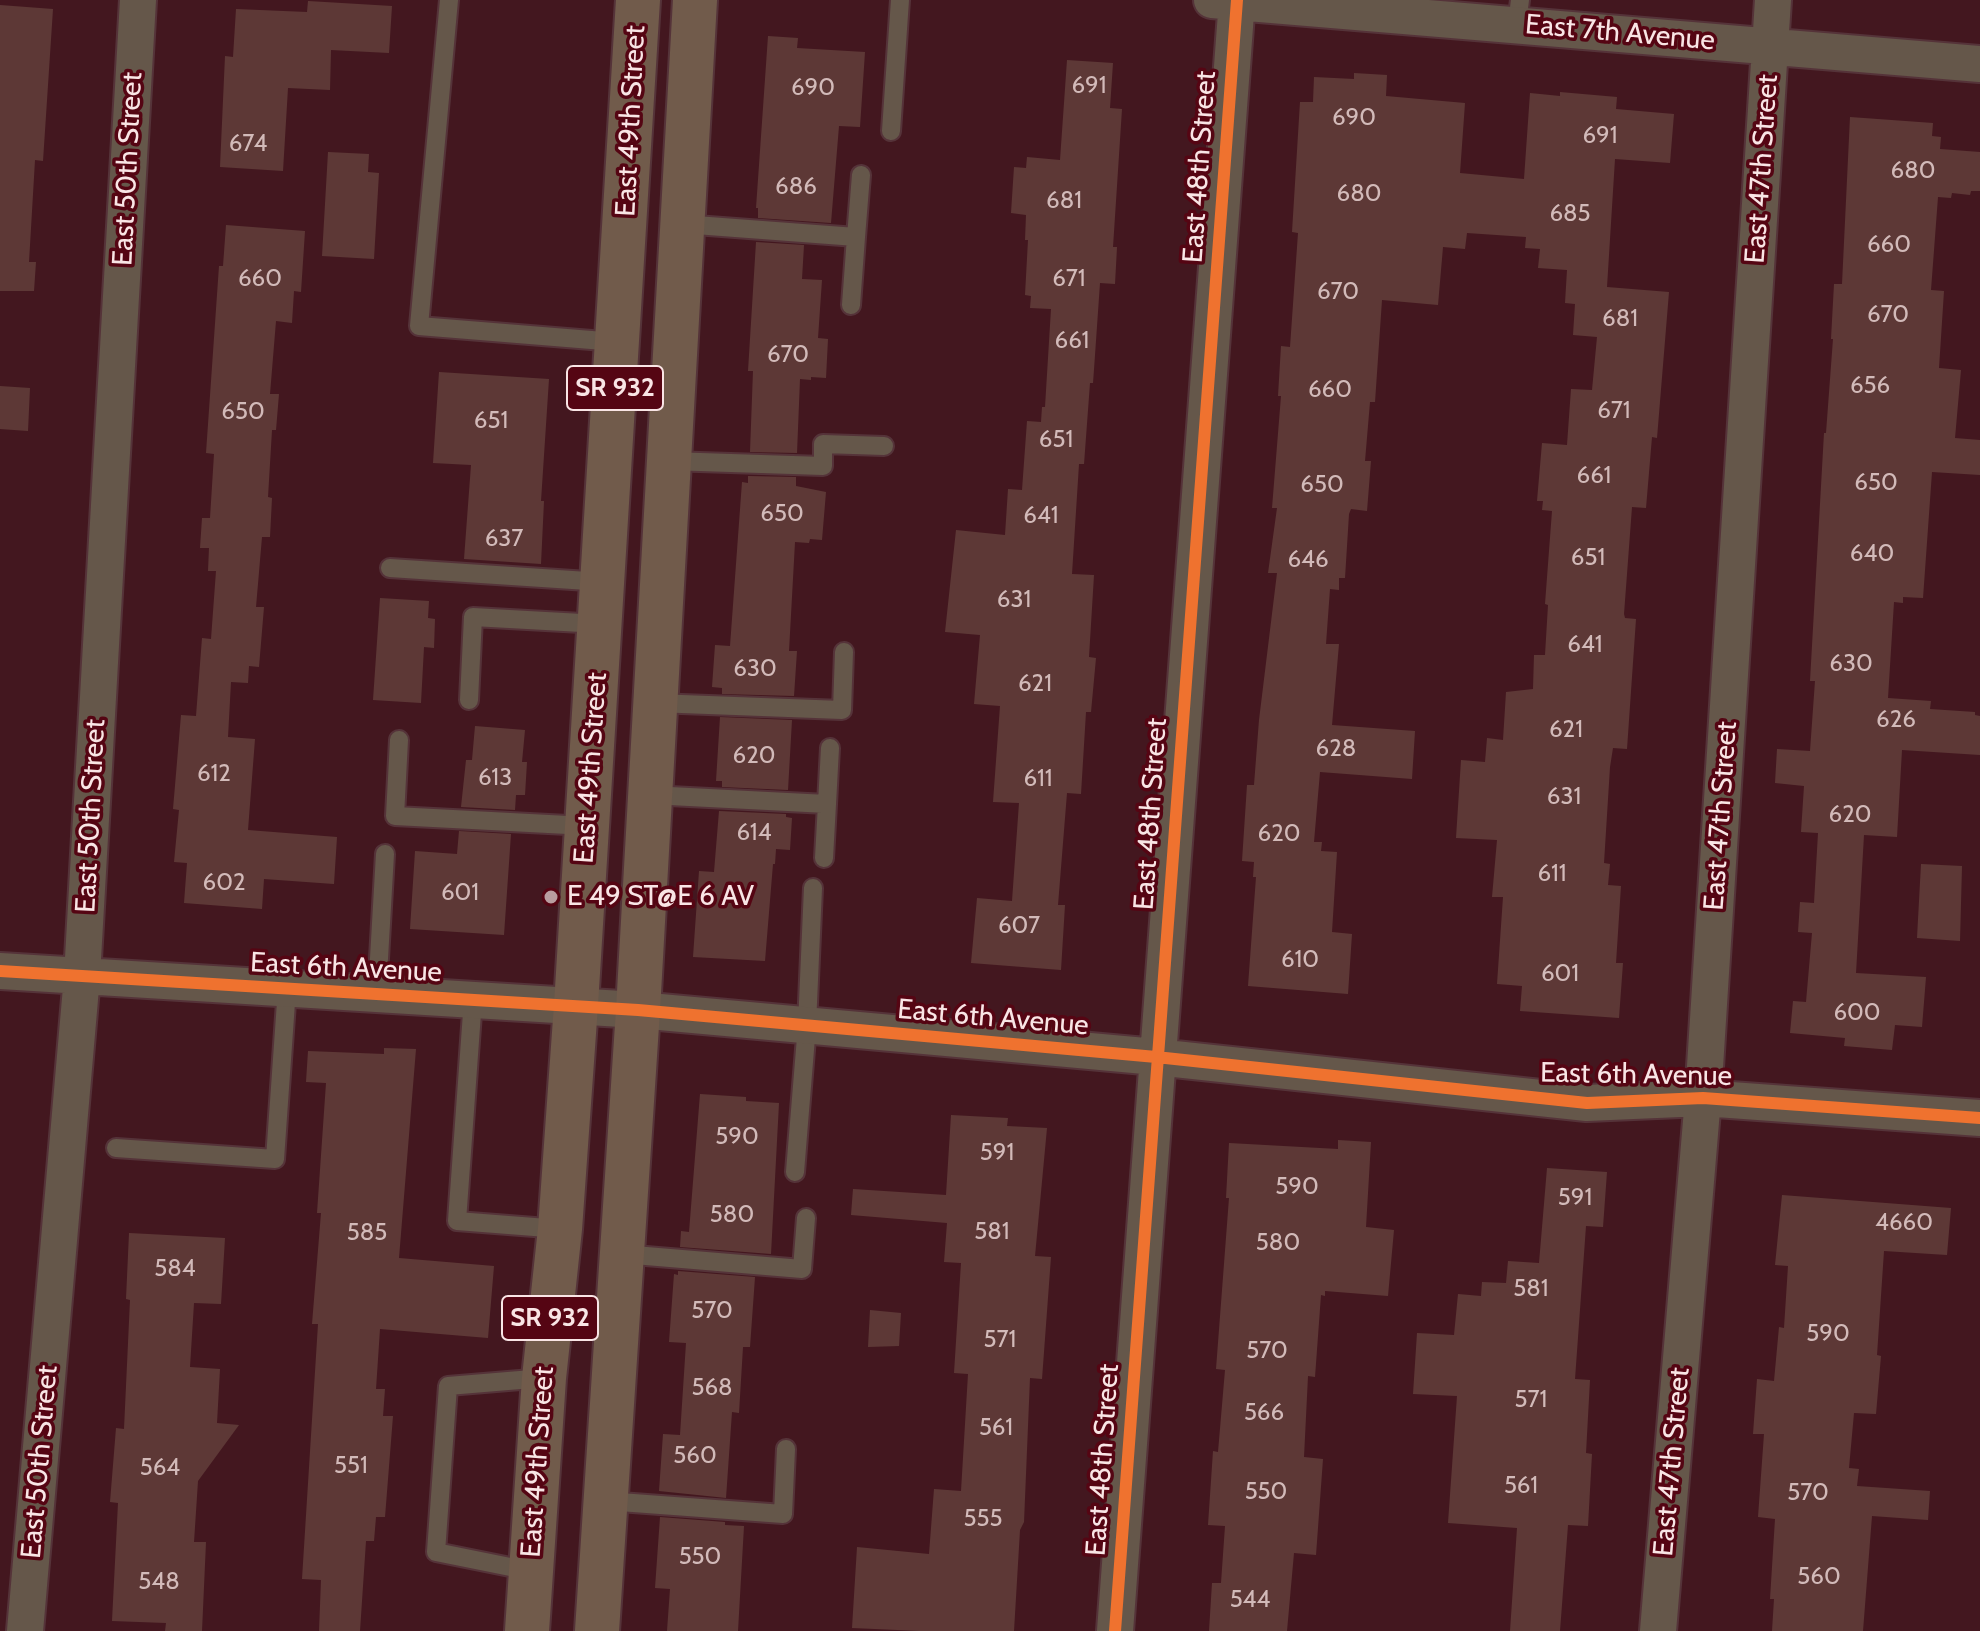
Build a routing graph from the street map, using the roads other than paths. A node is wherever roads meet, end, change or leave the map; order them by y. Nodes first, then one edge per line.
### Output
1 (138, 0) edge
2 (449, 0) edge
3 (638, 0) edge
4 (695, 0) edge
5 (900, 0) edge
6 (1773, 0) edge
7 (1228, 1) edge
8 (1519, 12) edge
9 (1770, 44) junction
10 (1980, 64) edge
11 (891, 131) dead end
12 (861, 175) dead end
13 (682, 224) junction
14 (856, 237) junction
15 (851, 305) dead end
16 (618, 342) junction
17 (884, 446) dead end
18 (669, 461) junction
19 (390, 568) dead end
20 (601, 603) junction
21 (844, 652) dead end
22 (469, 700) dead end
23 (655, 703) junction
24 (399, 740) dead end
25 (830, 748) dead end
26 (650, 795) junction
27 (827, 804) junction
28 (587, 826) junction
29 (385, 854) dead end
30 (824, 858) dead end
31 (813, 888) dead end
32 (0, 971) edge
33 (82, 976) junction
34 (287, 988) junction
35 (377, 993) junction
36 (473, 999) junction
37 (576, 1005) junction
38 (638, 1010) junction
39 (807, 1025) junction
40 (1156, 1057) junction
41 (1703, 1098) junction
42 (1980, 1118) edge
43 (116, 1148) dead end
44 (795, 1172) dead end
45 (806, 1218) dead end
46 (560, 1229) junction
47 (622, 1254) junction
48 (544, 1378) junction
49 (786, 1449) dead end
50 (606, 1501) junction
51 (530, 1571) junction
52 (25, 1631) edge
53 (527, 1631) edge
54 (597, 1631) edge
55 (1115, 1631) edge
56 (1658, 1631) edge

1 - 33 street, East 50th Street
2 - 16 lane
3 - 16 main road, East 49th Street / SR 932
4 - 13 main road, East 49th Street / SR 932
5 - 11 lane
6 - 9 street, East 47th Street
7 - 8 street, East 7th Avenue
7 - 40 street, East 48th Street
8 - 9 street, East 7th Avenue
9 - 10 street, East 7th Avenue
9 - 41 street, East 47th Street
12 - 14 lane
13 - 14 lane
13 - 18 main road, East 49th Street / SR 932
14 - 15 lane
16 - 20 main road, East 49th Street / SR 932
17 - 18 lane
18 - 23 main road, East 49th Street / SR 932
19 - 20 lane
20 - 22 lane
20 - 28 main road, East 49th Street / SR 932
21 - 23 lane
23 - 26 main road, East 49th Street / SR 932
24 - 28 lane
25 - 27 lane
26 - 27 lane
26 - 38 main road, East 49th Street / SR 932
27 - 30 lane
28 - 37 main road, East 49th Street / SR 932
29 - 35 lane
31 - 39 lane
32 - 33 street, East 6th Avenue
33 - 34 street, East 6th Avenue
33 - 52 street, East 50th Street
34 - 35 street, East 6th Avenue
34 - 43 lane
35 - 36 street, East 6th Avenue
36 - 37 street, East 6th Avenue
36 - 46 lane
37 - 38 street, East 6th Avenue
37 - 46 main road, East 49th Street / SR 932
38 - 39 street, East 6th Avenue
38 - 47 main road, East 49th Street / SR 932
39 - 40 street, East 6th Avenue
39 - 44 lane
40 - 41 street, East 6th Avenue
40 - 55 street, East 48th Street
41 - 42 street, East 6th Avenue
41 - 56 street, East 47th Street
45 - 47 lane
46 - 48 main road, East 49th Street / SR 932
47 - 50 main road, East 49th Street / SR 932
48 - 51 main road, East 49th Street / SR 932
48 - 51 lane
49 - 50 lane
50 - 54 main road, East 49th Street / SR 932
51 - 53 main road, East 49th Street / SR 932

